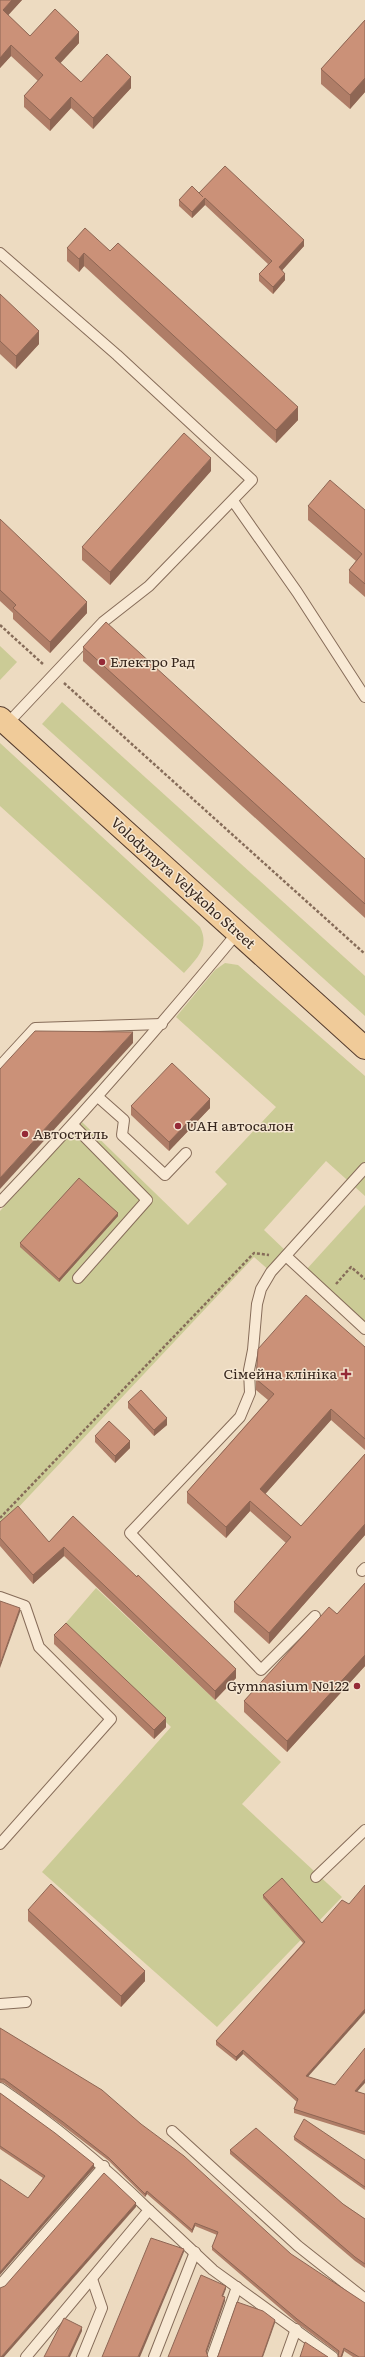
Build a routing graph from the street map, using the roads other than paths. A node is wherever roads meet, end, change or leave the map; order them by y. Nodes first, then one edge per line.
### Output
1 (0, 253) edge
2 (233, 501) junction
3 (365, 697) edge
4 (4, 721) edge
5 (238, 932) junction
6 (162, 1024) junction
7 (365, 1048) edge
8 (0, 1066) edge
9 (98, 1097) junction
10 (73, 1125) junction
11 (186, 1153) dead end
12 (365, 1168) edge
13 (0, 1202) edge
14 (286, 1256) junction
15 (78, 1278) dead end
16 (365, 1330) edge
17 (0, 1597) edge
18 (315, 1616) dead end
19 (365, 1830) edge
20 (0, 1844) edge
21 (316, 1877) dead end
22 (26, 2002) dead end
23 (0, 2004) edge
24 (0, 2088) edge
25 (172, 2131) dead end
26 (104, 2166) junction
27 (149, 2210) junction
28 (194, 2252) junction
29 (92, 2279) junction
30 (0, 2285) edge
31 (237, 2287) junction
32 (365, 2299) edge
33 (296, 2329) junction
34 (26, 2357) edge
35 (82, 2357) edge
36 (154, 2357) edge
37 (212, 2357) edge
38 (286, 2357) edge
39 (333, 2357) edge

1 - 2 lane
2 - 3 lane
2 - 4 lane
4 - 5 main road, Volodymyra Velykoho Street
5 - 6 lane
5 - 7 main road, Volodymyra Velykoho Street
6 - 8 lane
6 - 9 lane
9 - 10 lane
9 - 11 lane
10 - 13 lane
10 - 15 lane
12 - 14 lane
14 - 16 lane
14 - 18 lane
17 - 20 lane
19 - 21 lane
22 - 23 lane
24 - 26 lane
25 - 32 lane
26 - 27 lane
26 - 30 lane
27 - 28 lane
27 - 29 lane
28 - 31 lane
28 - 36 lane
29 - 34 lane
29 - 35 lane
31 - 33 lane
31 - 37 lane
33 - 38 lane
33 - 39 lane

